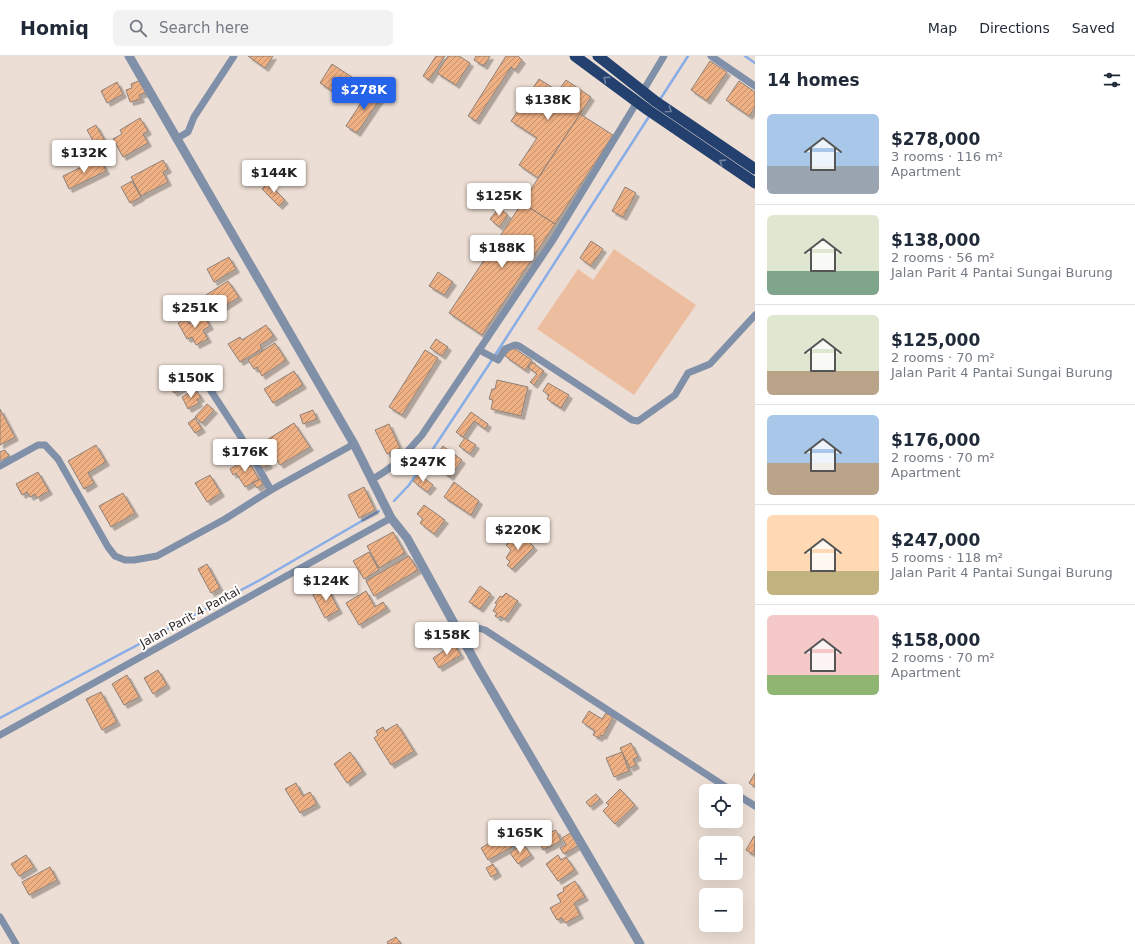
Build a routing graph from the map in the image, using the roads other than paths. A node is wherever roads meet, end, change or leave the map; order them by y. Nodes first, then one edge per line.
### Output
1 (129, 56) edge
2 (234, 56) edge
3 (575, 56) edge
4 (598, 56) edge
5 (664, 56) edge
6 (711, 56) edge
7 (755, 86) edge
8 (643, 91) junction
9 (637, 102) junction
10 (176, 139) junction
11 (755, 169) edge
12 (755, 183) edge
13 (755, 315) edge
14 (479, 350) junction
15 (200, 374) dead end
16 (354, 444) junction
17 (0, 466) edge
18 (372, 479) junction
19 (271, 490) junction
20 (391, 518) junction
21 (460, 631) junction
22 (0, 735) edge
23 (721, 784) edge
24 (743, 798) edge
25 (755, 806) edge
26 (0, 917) edge
27 (16, 944) edge
28 (640, 944) edge

1 - 10 street
2 - 10 street
9 -> 3 highway
4 - 8 highway
5 - 8 street
6 - 7 street
8 -> 11 highway
12 -> 9 highway
9 - 14 street
10 - 16 street
13 - 14 street
14 - 18 street
15 - 19 street
16 - 18 street
16 - 19 street
17 - 19 street
18 - 20 street
20 - 21 street
20 - 22 street, Jalan Parit 4 Pantai
21 - 23 street
21 - 28 street
24 - 25 street
26 - 27 street

